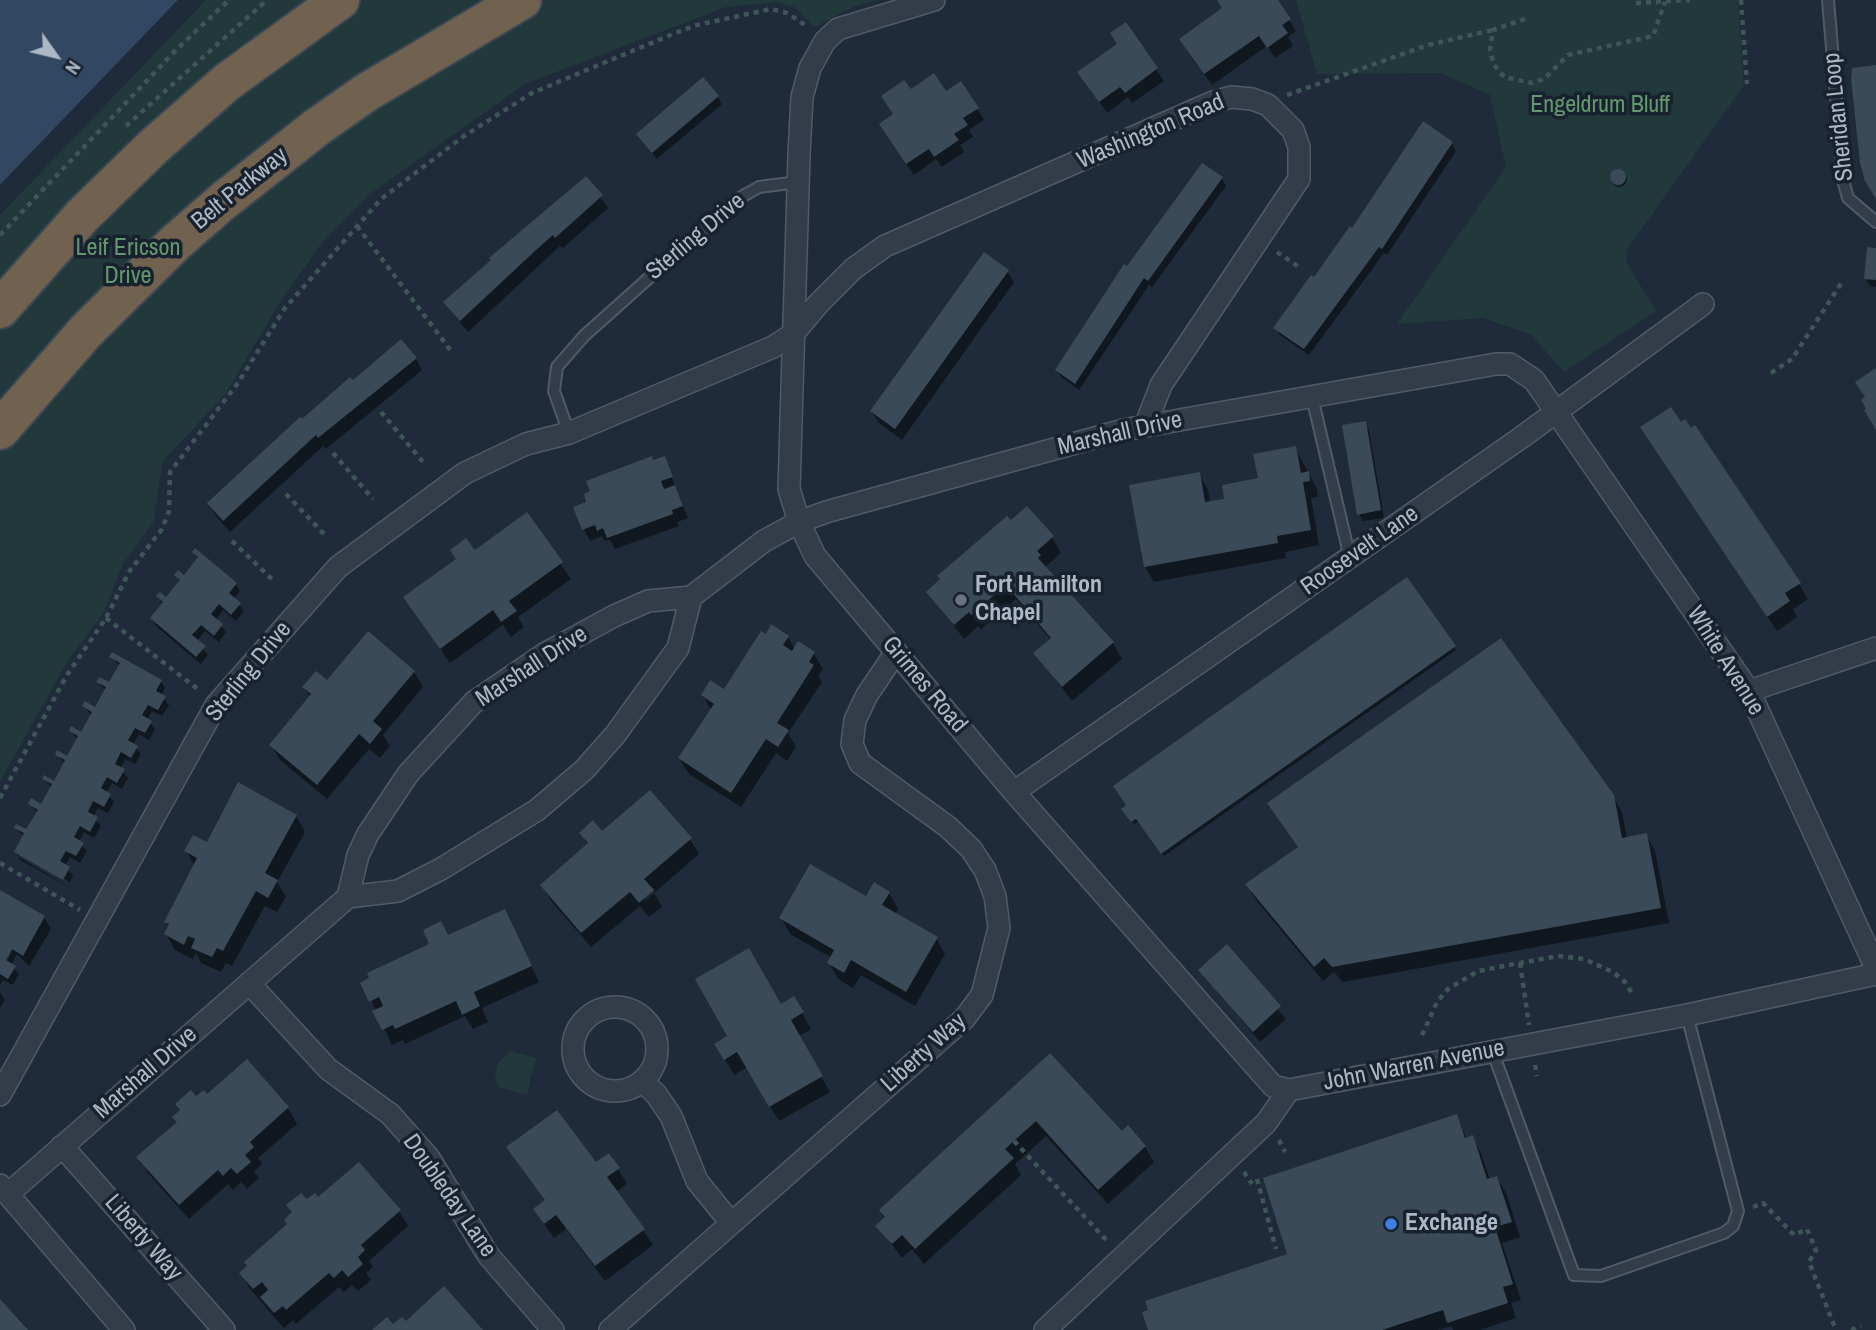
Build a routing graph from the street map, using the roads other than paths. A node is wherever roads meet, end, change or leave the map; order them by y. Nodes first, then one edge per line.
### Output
1 (340, 0) edge
2 (522, 0) edge
3 (934, 0) edge
4 (1828, 0) edge
5 (799, 182) junction
6 (1876, 222) edge
7 (1703, 304) dead end
8 (0, 309) edge
9 (793, 334) junction
10 (1312, 397) junction
11 (1556, 411) junction
12 (1146, 425) junction
13 (0, 430) edge
14 (569, 433) junction
15 (799, 522) junction
16 (1350, 558) junction
17 (691, 597) junction
18 (1876, 648) edge
19 (896, 652) junction
20 (1749, 691) junction
21 (1014, 792) junction
22 (348, 897) junction
23 (1876, 968) edge
24 (1876, 974) edge
25 (249, 983) junction
26 (1687, 1015) junction
27 (1492, 1050) junction
28 (642, 1081) junction
29 (1289, 1090) junction
30 (0, 1095) edge
31 (62, 1146) junction
32 (4, 1190) edge
33 (731, 1223) junction
34 (220, 1328) edge
35 (124, 1330) edge
36 (553, 1330) edge
37 (610, 1330) edge
38 (1045, 1330) edge

1 - 8 highway
2 - 13 highway, Belt Parkway
3 - 5 street
4 - 6 lane, Sheridan Loop
5 - 9 street, Grimes Road
5 - 14 lane, Sterling Drive
7 - 11 street, Roosevelt Lane
9 - 12 street, Washington Road
9 - 14 street, Sterling Drive
9 - 15 street, Grimes Road
10 - 11 street, Marshall Drive
10 - 12 street, Marshall Drive
10 - 16 lane
11 - 16 street, Roosevelt Lane
11 - 20 street, White Avenue
12 - 15 street, Marshall Drive
14 - 30 street, Sterling Drive
15 - 17 street, Marshall Drive
15 - 19 street, Grimes Road
16 - 21 street, Roosevelt Lane
17 - 22 street
17 - 22 street, Marshall Drive
18 - 20 street
19 - 21 street, Grimes Road
19 - 33 street, Liberty Way
20 - 23 street, White Avenue
21 - 29 street, Grimes Road
22 - 25 street, Marshall Drive
24 - 26 street, John Warren Avenue
25 - 31 street, Marshall Drive
25 - 36 street, Doubleday Lane
26 - 27 street, John Warren Avenue
26 - 27 lane
27 - 29 street, John Warren Avenue
28 - 28 street
28 - 33 street
29 - 38 street, John Warren Avenue
31 - 32 street, Marshall Drive
31 - 34 street, Liberty Way
32 - 35 street
33 - 37 street, Liberty Way

